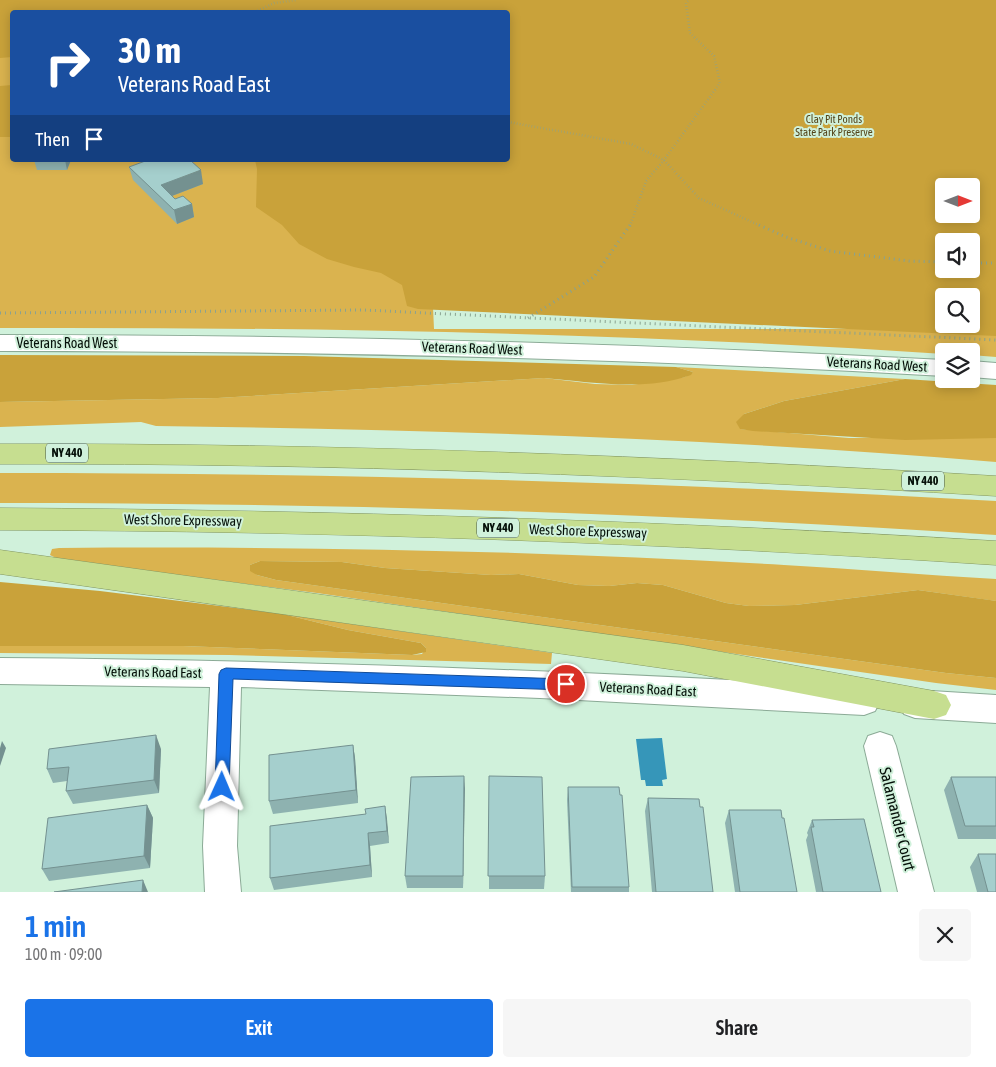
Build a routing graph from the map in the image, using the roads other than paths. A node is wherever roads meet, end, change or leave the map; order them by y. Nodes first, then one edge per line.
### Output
1 (0, 343) edge
2 (935, 368) edge
3 (980, 370) edge
4 (996, 371) edge
5 (0, 444) edge
6 (0, 454) edge
7 (134, 454) junction
8 (996, 486) edge
9 (0, 519) edge
10 (996, 553) edge
11 (0, 562) edge
12 (0, 671) edge
13 (226, 674) junction
14 (934, 705) junction
15 (996, 710) edge
16 (880, 746) dead end
17 (224, 892) edge
18 (916, 892) edge

1 - 2 street, Veterans Road West
3 - 4 street
5 - 7 highway
6 - 7 highway, NY 440
7 - 8 highway, NY 440
9 - 10 highway, West Shore Expressway / NY 440
11 - 14 highway
12 - 13 street, Veterans Road East
13 - 14 street, Veterans Road East
13 - 17 street
14 - 15 street, Veterans Road East
16 - 18 street, Salamander Court

